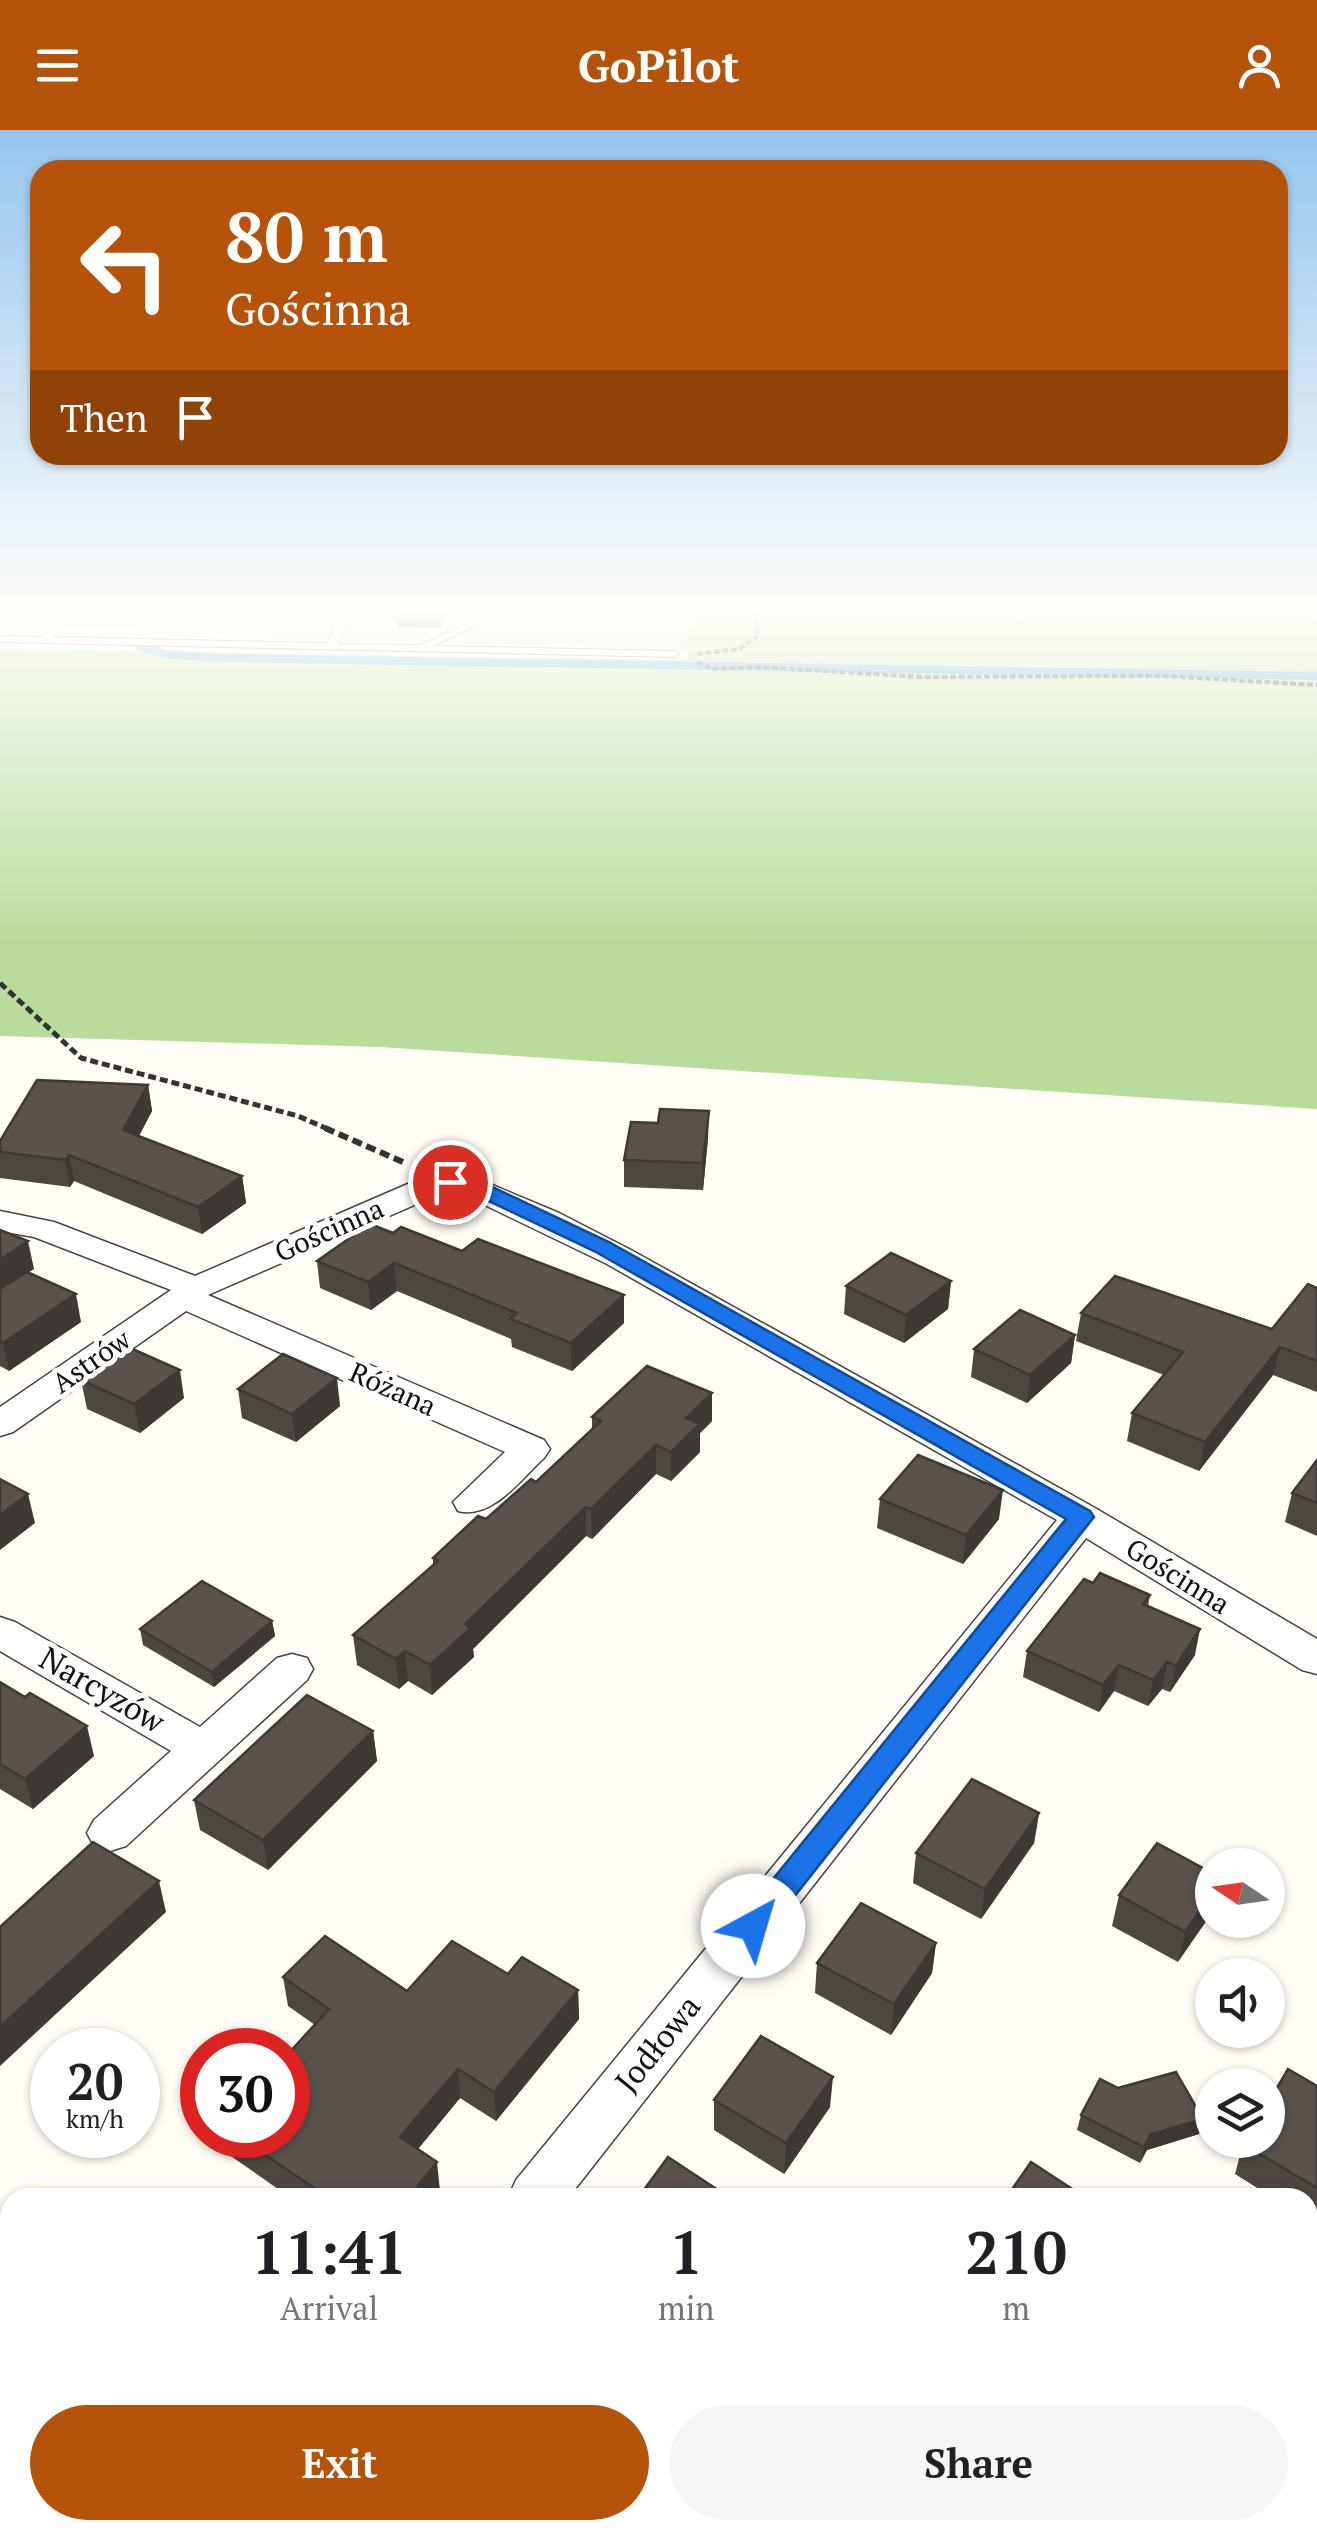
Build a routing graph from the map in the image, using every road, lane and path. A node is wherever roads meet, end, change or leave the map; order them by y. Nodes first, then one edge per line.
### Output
1 (0, 984) edge
2 (450, 1182) junction
3 (0, 1221) edge
4 (189, 1293) junction
5 (0, 1424) edge
6 (472, 1502) dead end
7 (1081, 1517) junction
8 (0, 1632) edge
9 (1317, 1659) edge
10 (292, 1669) dead end
11 (203, 1749) junction
12 (110, 1833) dead end
13 (543, 2188) edge

1 - 2 path
2 - 4 street, Gościnna
2 - 7 street, Gościnna
3 - 4 street, Różana
4 - 5 street, Astrów
4 - 6 street, Różana
7 - 9 street, Gościnna
7 - 13 street, Jodłowa
8 - 11 street, Narcyzów
10 - 11 street, Narcyzów
11 - 12 street, Narcyzów

